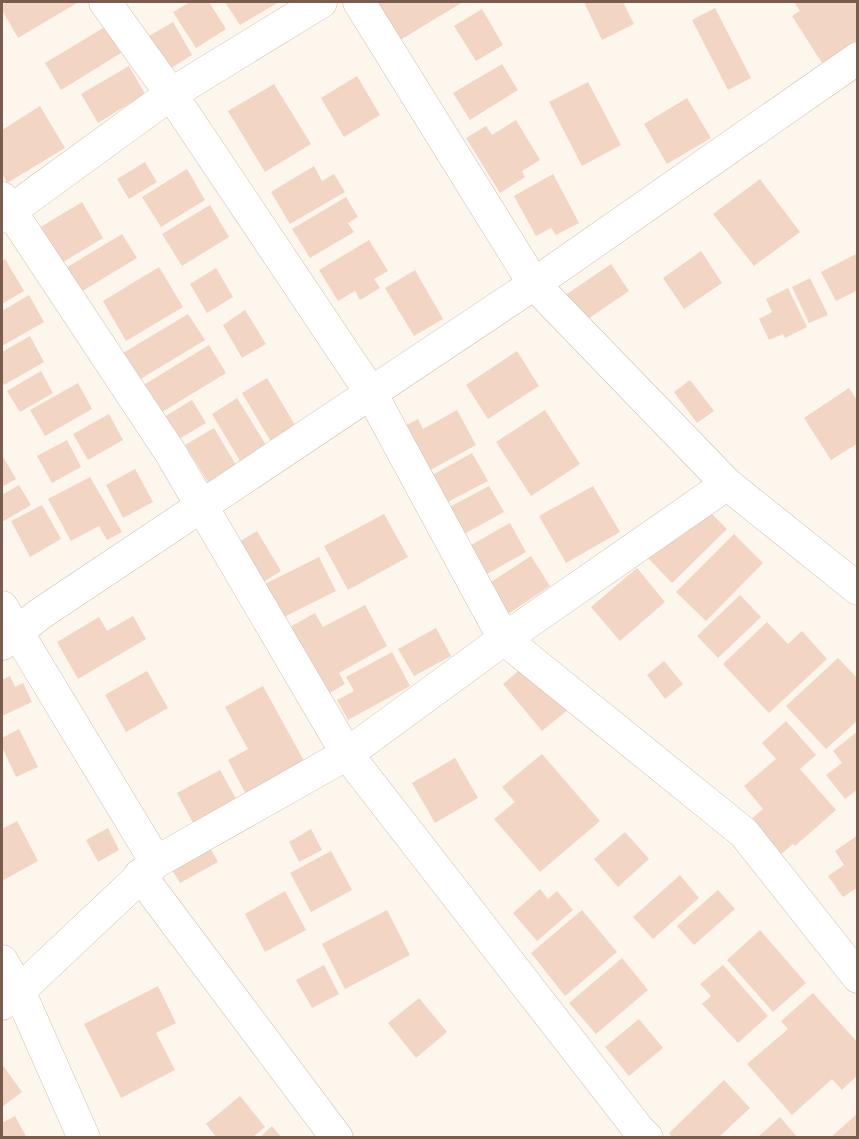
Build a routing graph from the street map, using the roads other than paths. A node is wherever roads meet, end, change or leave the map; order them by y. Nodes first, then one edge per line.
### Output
1 (105, 2) edge
2 (321, 2) edge
3 (359, 2) edge
4 (858, 58) edge
5 (171, 94) junction
6 (4, 208) edge
7 (534, 284) junction
8 (371, 393) junction
9 (727, 484) junction
10 (201, 506) junction
11 (858, 589) edge
12 (6, 628) edge
13 (504, 639) junction
14 (346, 754) junction
15 (148, 868) junction
16 (2, 961) edge
17 (858, 977) edge
18 (10, 998) edge
19 (84, 1137) edge
20 (337, 1137) edge
21 (647, 1137) edge

1 - 5 street
2 - 5 street
3 - 7 street
4 - 7 street
5 - 6 street
5 - 8 street
6 - 10 street
7 - 8 street
7 - 9 street
8 - 10 street
8 - 13 street
9 - 11 street
9 - 13 street
10 - 12 street
10 - 14 street
12 - 15 street
13 - 14 street
13 - 17 street
14 - 15 street
14 - 21 street
15 - 18 street
15 - 20 street
16 - 18 street
18 - 19 street

